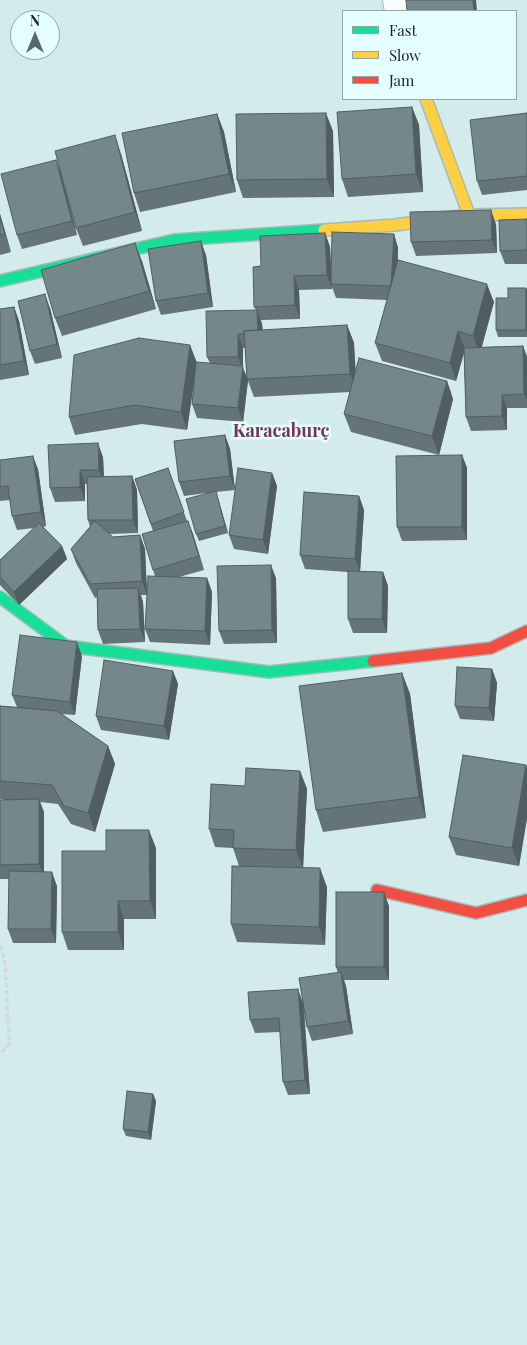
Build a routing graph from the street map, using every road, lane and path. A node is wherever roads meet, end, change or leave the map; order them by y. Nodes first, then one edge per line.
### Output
1 (426, 100) edge
2 (527, 214) edge
3 (469, 215) junction
4 (0, 281) edge
5 (0, 597) edge
6 (527, 631) edge
7 (377, 890) edge
8 (527, 900) edge
9 (0, 946) edge
10 (0, 1054) edge

1 - 3 street
2 - 3 street
3 - 4 street
5 - 6 street
7 - 8 street
9 - 10 path

